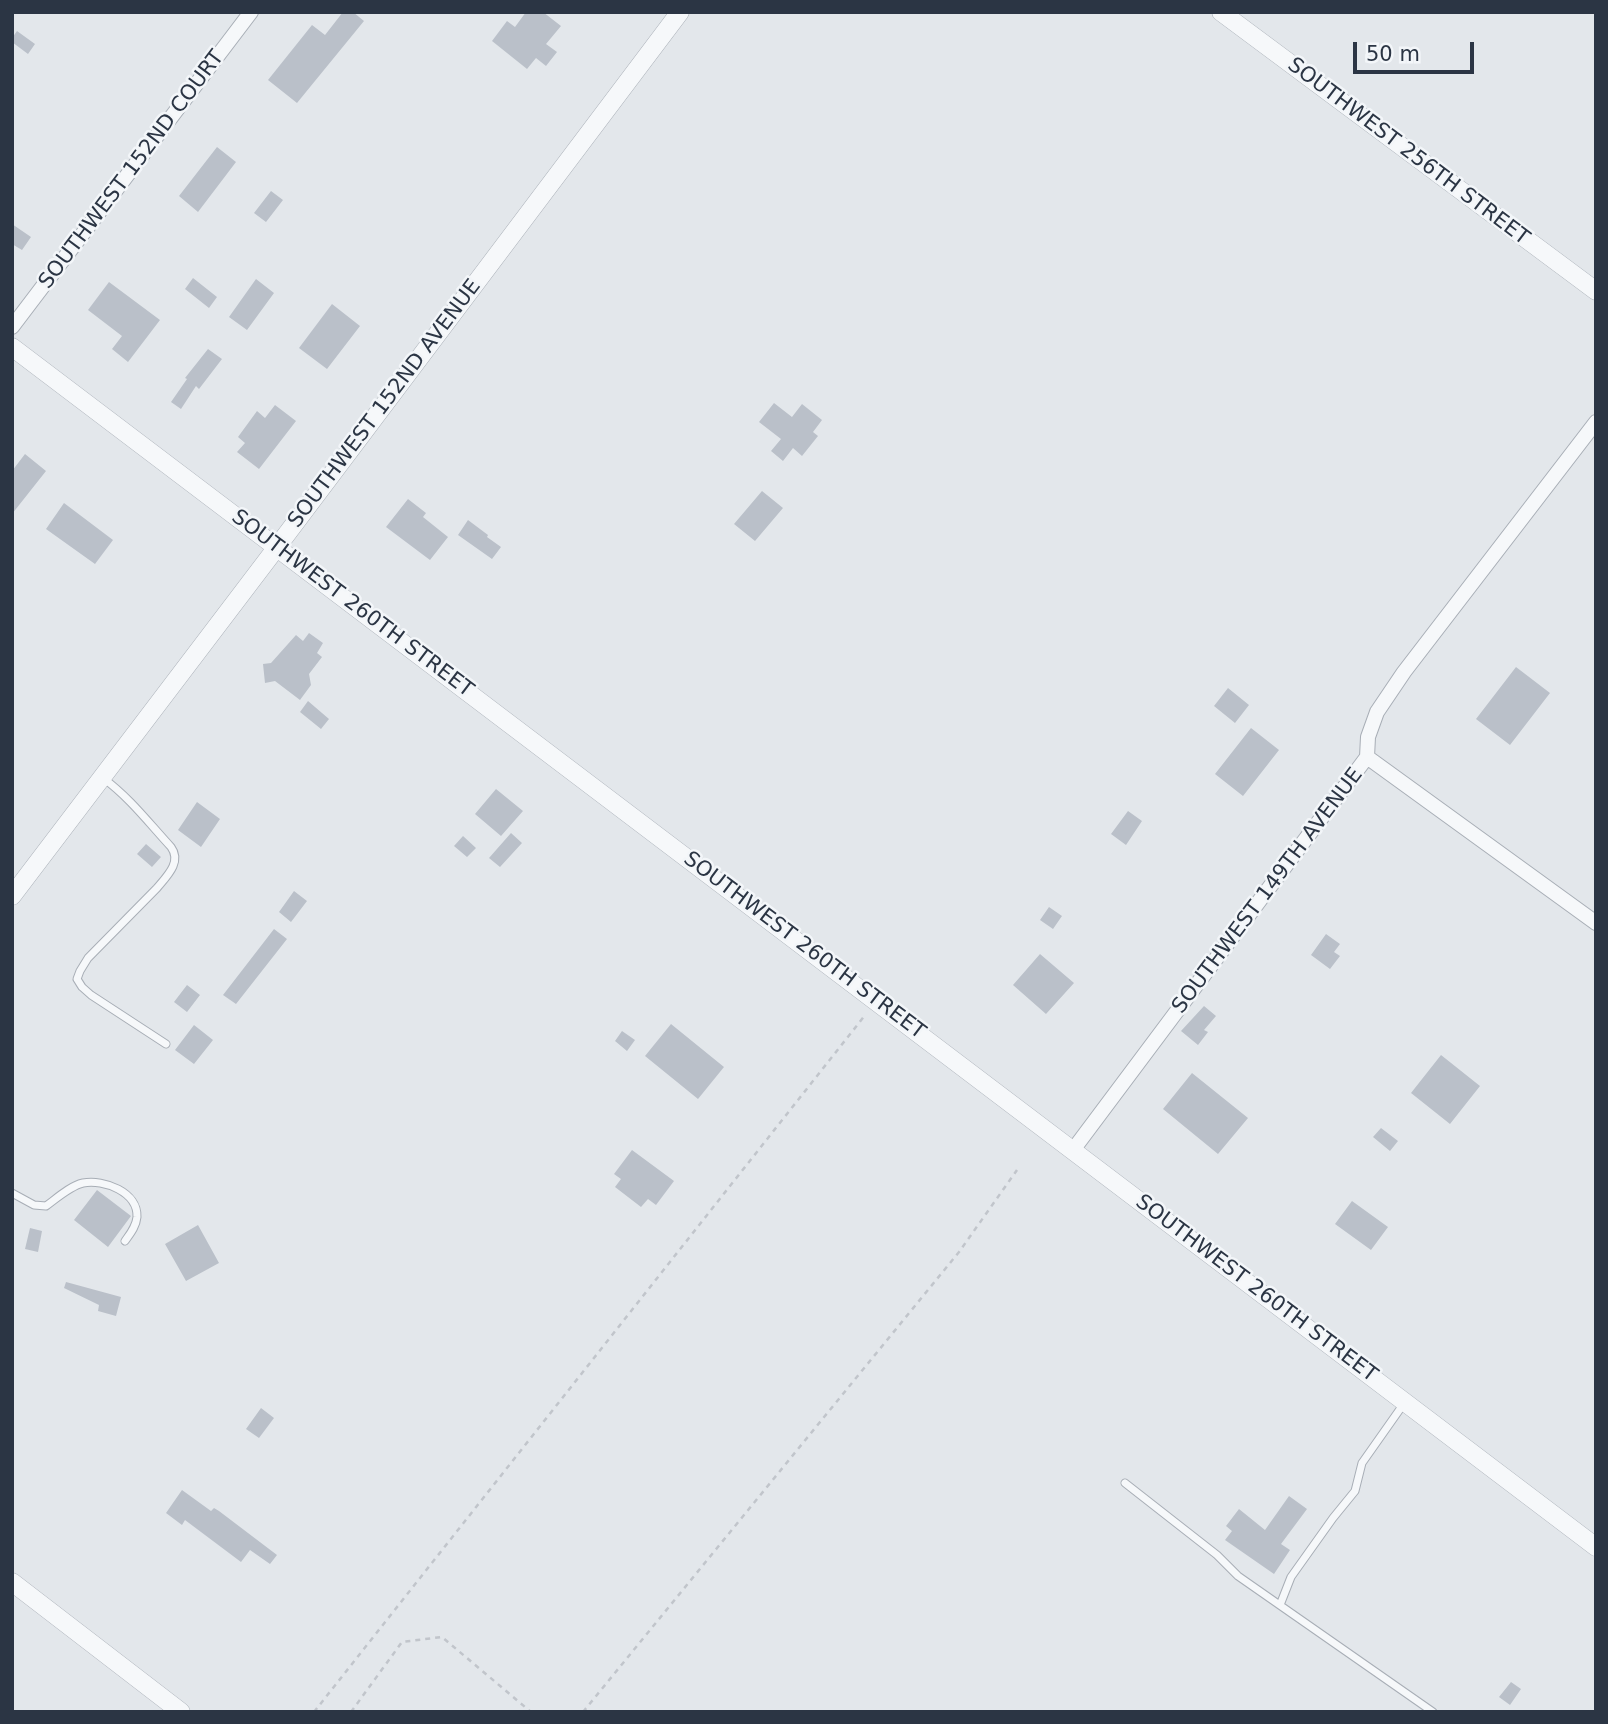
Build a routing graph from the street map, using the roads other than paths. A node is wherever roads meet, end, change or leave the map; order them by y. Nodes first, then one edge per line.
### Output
1 (251, 12) edge
2 (680, 12) edge
3 (1221, 12) edge
4 (1596, 291) edge
5 (12, 327) edge
6 (12, 347) edge
7 (1596, 422) edge
8 (277, 547) junction
9 (1367, 757) junction
10 (102, 777) junction
11 (12, 896) edge
12 (1596, 923) edge
13 (166, 1044) dead end
14 (1073, 1150) junction
15 (12, 1192) edge
16 (125, 1241) dead end
17 (1405, 1402) junction
18 (1125, 1483) dead end
19 (1596, 1546) edge
20 (12, 1583) edge
21 (1280, 1605) junction
22 (170, 1708) edge
23 (1433, 1712) edge

1 - 5 street, SOUTHWEST 152ND COURT
2 - 8 street, SOUTHWEST 152ND AVENUE
3 - 4 street, SOUTHWEST 256TH STREET
6 - 8 street, SOUTHWEST 260TH STREET
7 - 9 street, SOUTHWEST 149TH AVENUE
8 - 10 street, SOUTHWEST 152ND AVENUE
8 - 14 street, SOUTHWEST 260TH STREET
9 - 12 street
9 - 14 street, SOUTHWEST 149TH AVENUE
10 - 11 street, SOUTHWEST 152ND AVENUE
10 - 13 lane
14 - 17 street, SOUTHWEST 260TH STREET
15 - 16 lane
17 - 19 street, SOUTHWEST 260TH STREET
17 - 21 lane
18 - 21 lane
20 - 22 street
21 - 23 lane

